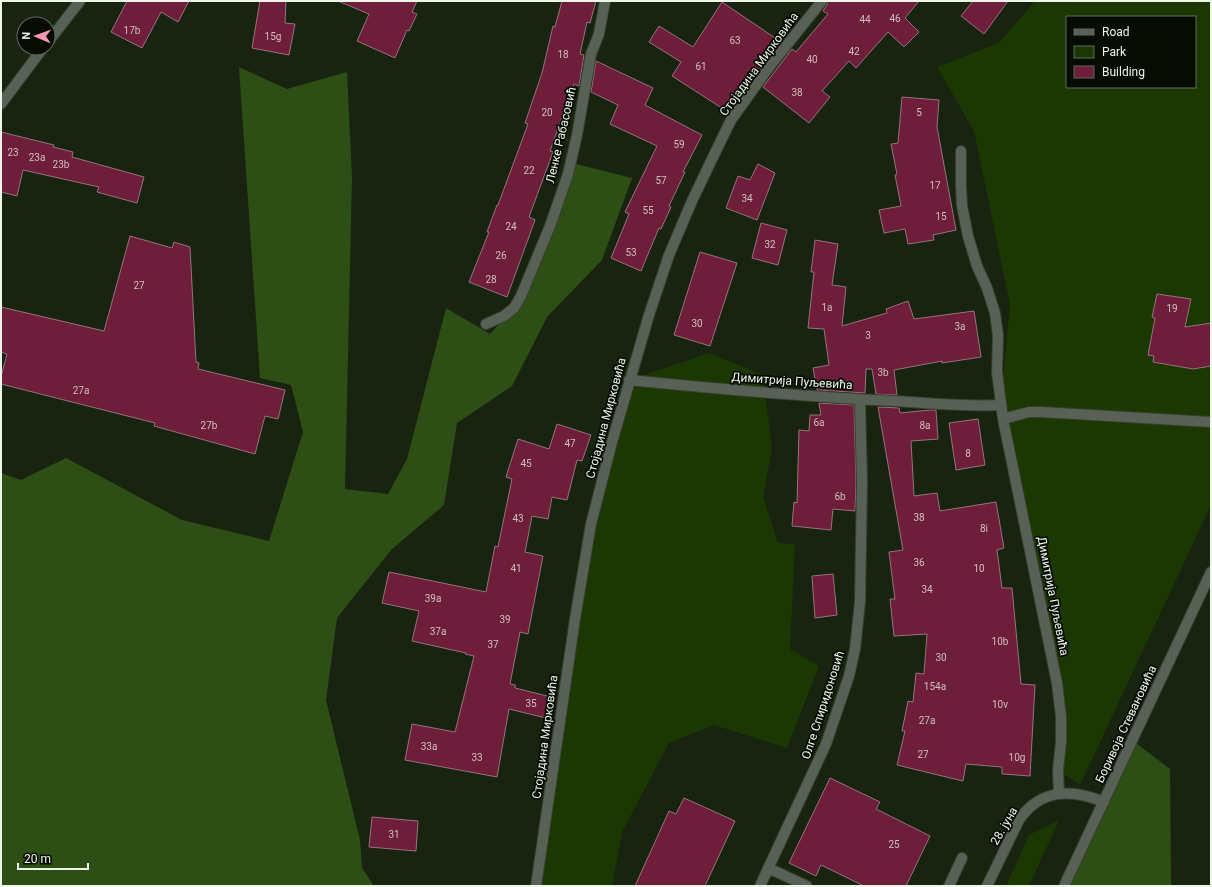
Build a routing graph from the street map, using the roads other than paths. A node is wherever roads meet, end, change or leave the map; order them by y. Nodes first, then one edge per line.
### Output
1 (80, 1) edge
2 (605, 1) edge
3 (822, 1) edge
4 (56, 32) edge
5 (38, 56) edge
6 (1, 104) edge
7 (961, 151) dead end
8 (486, 324) dead end
9 (629, 380) junction
10 (860, 400) junction
11 (1001, 405) junction
12 (1004, 419) junction
13 (1211, 422) edge
14 (1211, 572) edge
15 (1059, 794) junction
16 (1104, 802) junction
17 (962, 858) dead end
18 (768, 868) junction
19 (536, 886) edge
20 (760, 886) edge
21 (807, 886) edge
22 (949, 886) edge
23 (987, 886) edge
24 (1064, 886) edge

1 - 4 street
2 - 8 street, Ленке Рабасовић
3 - 9 street, Стојадина Мирковића
5 - 6 street
7 - 11 street, Димитрија Пуљевића
9 - 10 street, Димитрија Пуљевића
9 - 19 street, Стојадина Мирковића
10 - 11 street, Димитрија Пуљевића
10 - 18 street, Олге Спиридоновић
11 - 12 street, Димитрија Пуљевића
12 - 13 street
12 - 15 street, Димитрија Пуљевића
14 - 16 street, Боривоја Стевановића
15 - 16 street, 28. јуна
15 - 23 street, 28. јуна
16 - 24 street, Боривоја Стевановића
17 - 22 street
18 - 20 street, Олге Спиридоновић
18 - 21 street

